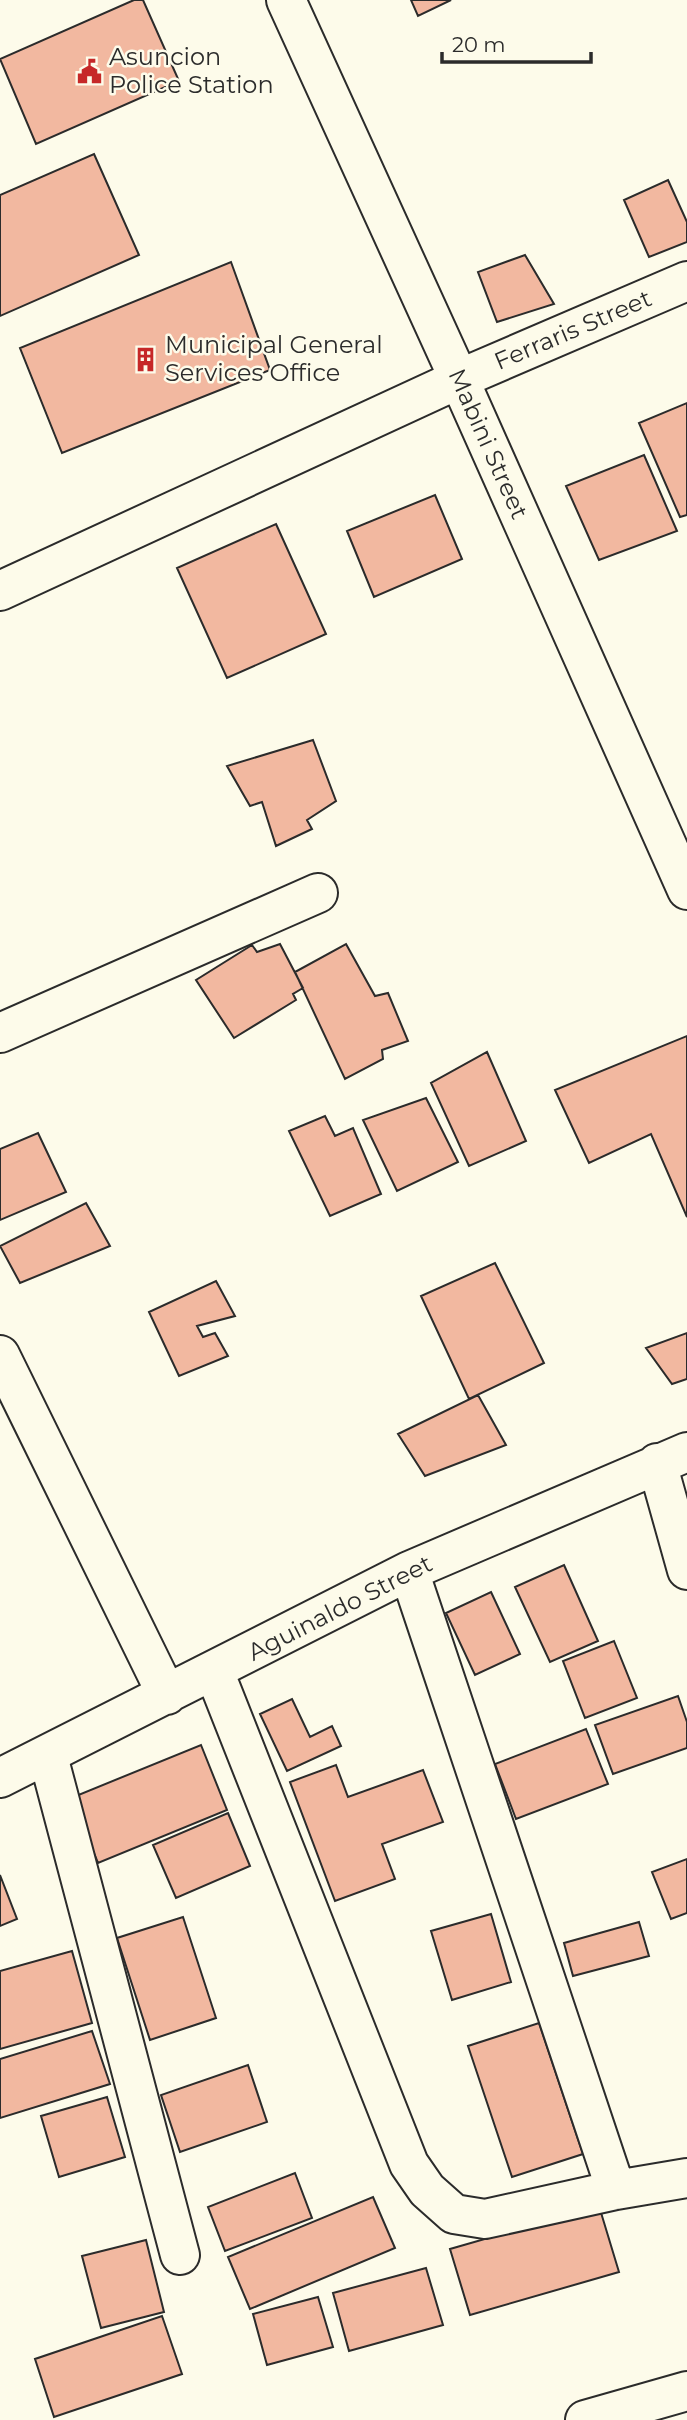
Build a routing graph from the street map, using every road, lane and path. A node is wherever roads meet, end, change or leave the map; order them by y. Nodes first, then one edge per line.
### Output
1 (286, 0) edge
2 (687, 281) edge
3 (459, 379) junction
4 (0, 591) edge
5 (687, 890) edge
6 (318, 893) dead end
7 (0, 1033) edge
8 (0, 1355) edge
9 (672, 1458) edge
10 (687, 1570) edge
11 (409, 1572) junction
12 (215, 1671) junction
13 (167, 1695) junction
14 (48, 1756) junction
15 (0, 1778) edge
16 (687, 2178) edge
17 (616, 2190) junction
18 (180, 2255) dead end
19 (687, 2391) edge
20 (585, 2420) edge

1 - 3 street, Mabini Street
2 - 3 street, Ferraris Street
3 - 4 street, Ferraris Street
3 - 5 street, Mabini Street
6 - 7 street
8 - 13 street
9 - 10 street
9 - 11 street, Aguinaldo Street
11 - 12 street, Aguinaldo Street
11 - 17 street
12 - 13 street, Aguinaldo Street
12 - 17 street
13 - 14 street, Aguinaldo Street
14 - 15 street, Aguinaldo Street
14 - 18 street
16 - 17 street
19 - 20 street

